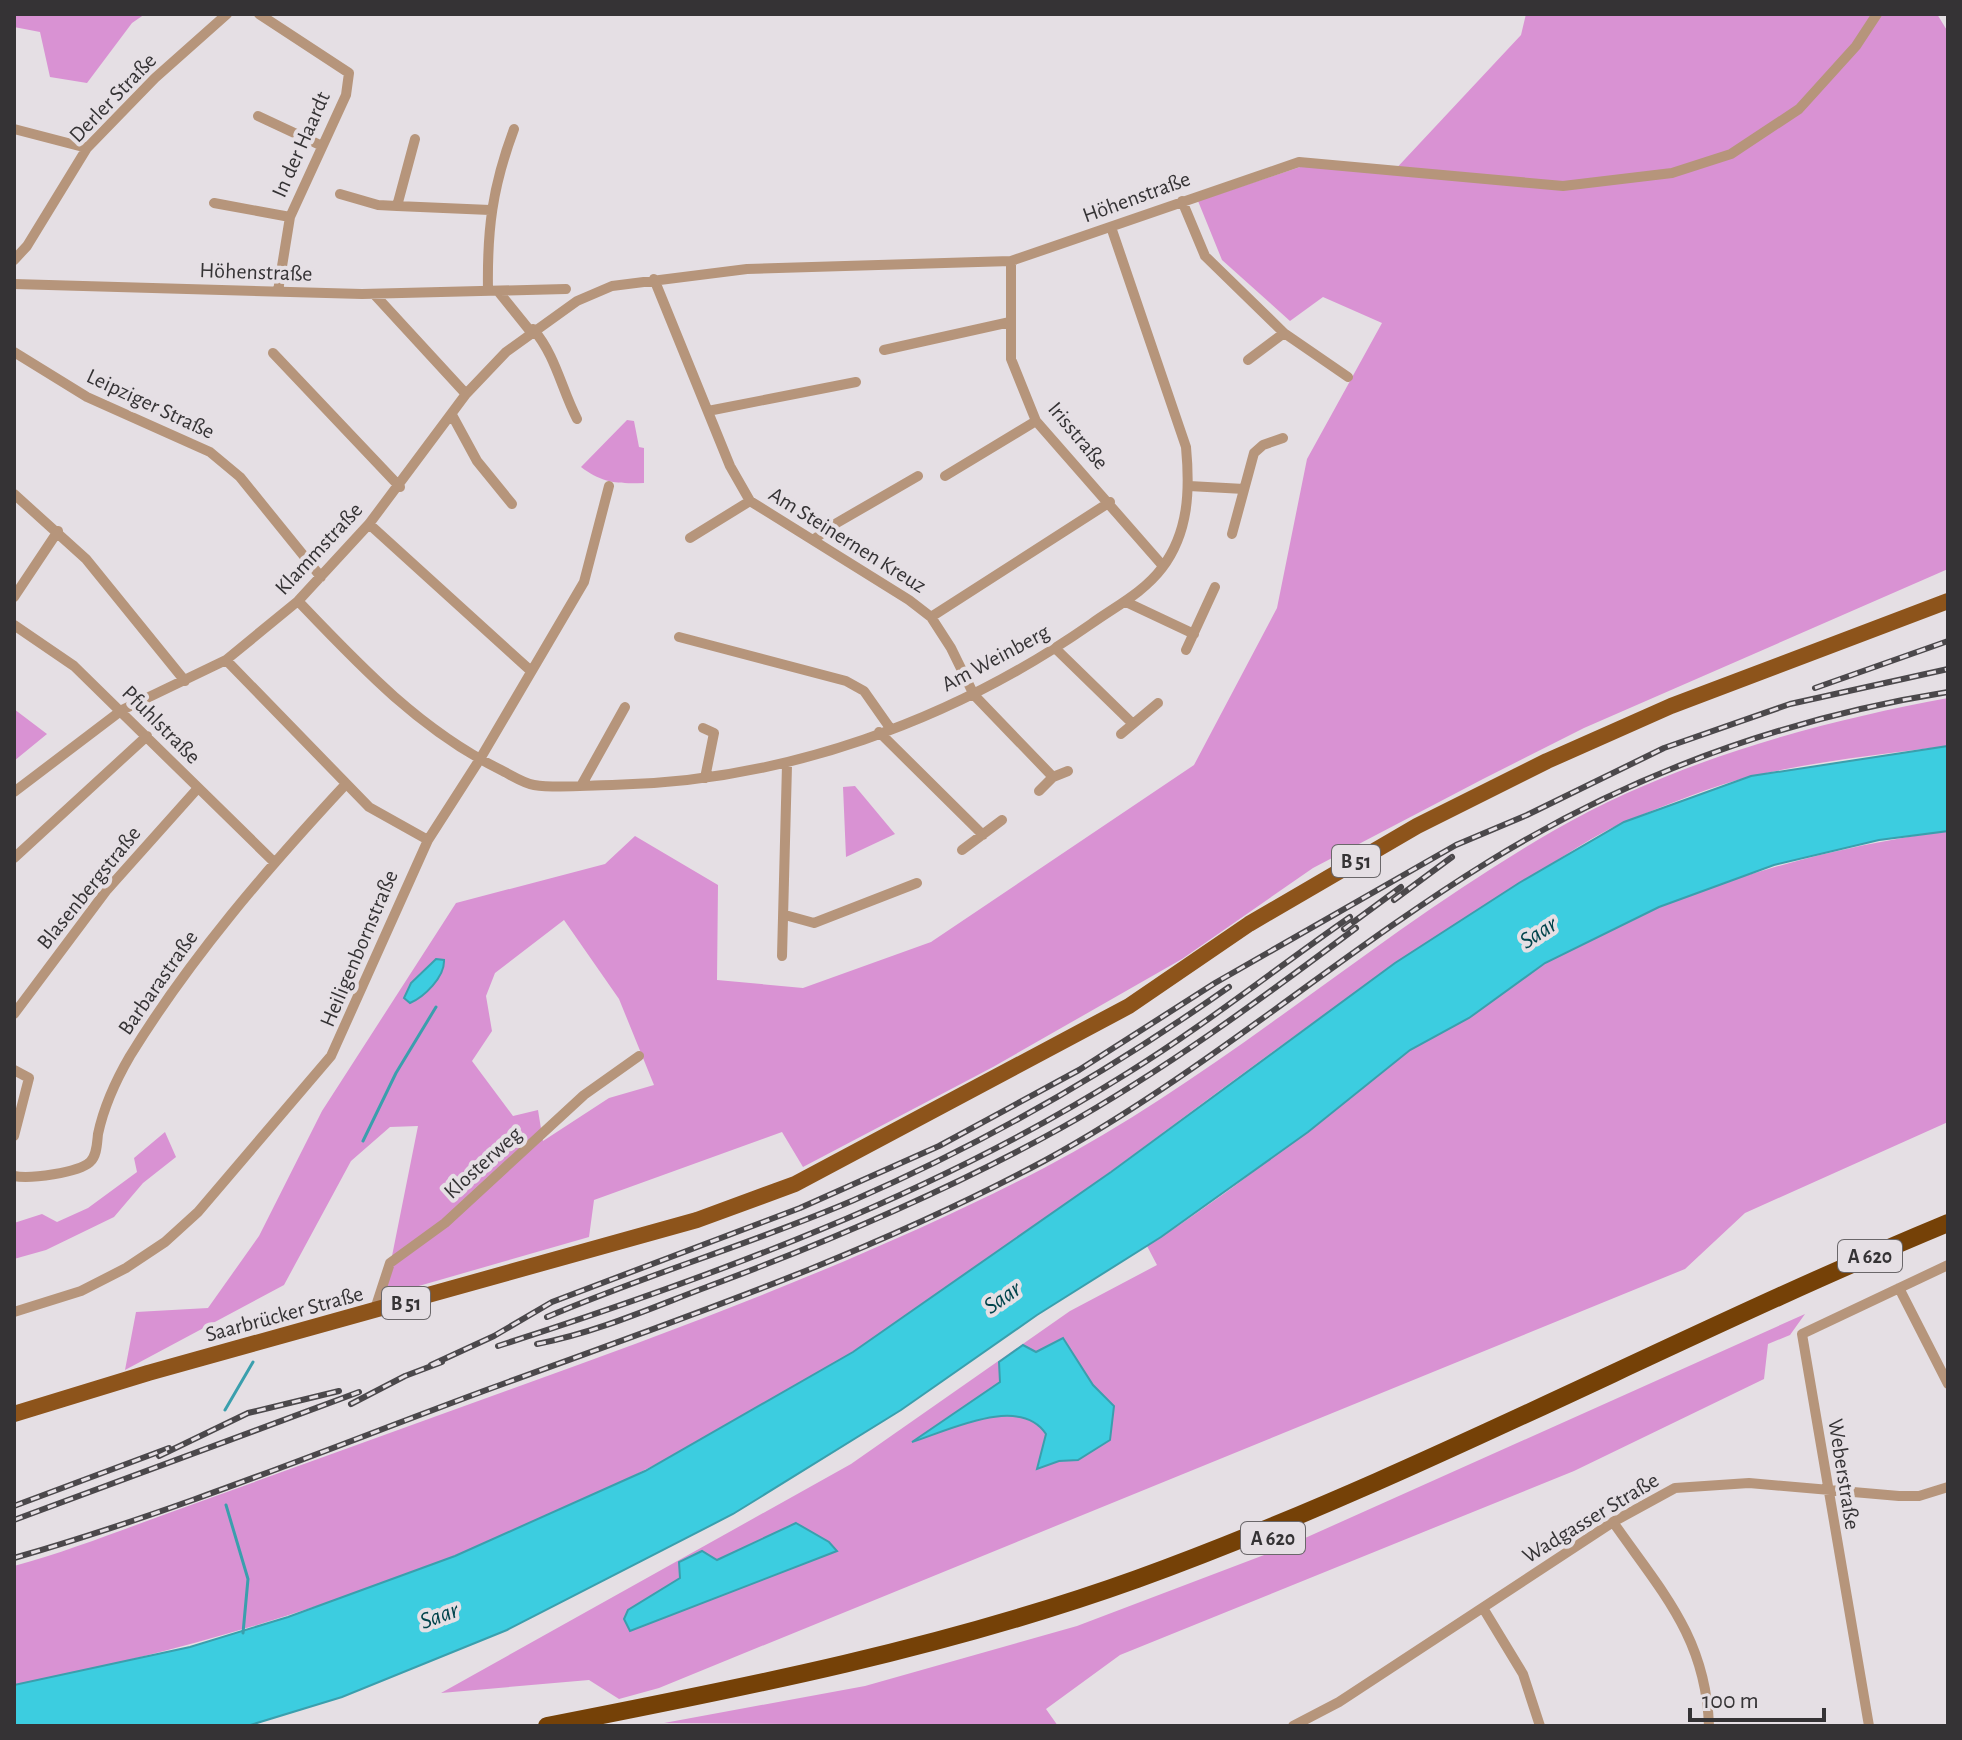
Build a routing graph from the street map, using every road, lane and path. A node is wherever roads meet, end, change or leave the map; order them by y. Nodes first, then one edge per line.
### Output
1 (227, 14) edge
2 (259, 14) edge
3 (1877, 14) edge
4 (258, 116) dead end
5 (14, 129) edge
6 (514, 129) dead end
7 (415, 139) dead end
8 (320, 145) junction
9 (87, 148) junction
10 (340, 194) dead end
11 (1182, 201) junction
12 (214, 203) dead end
13 (397, 206) junction
14 (490, 210) junction
15 (290, 217) junction
16 (1111, 227) junction
17 (14, 260) edge
18 (1011, 261) junction
19 (654, 279) junction
20 (14, 284) edge
21 (612, 286) joint
22 (566, 289) dead end
23 (278, 291) junction
24 (493, 291) junction
25 (374, 294) junction
26 (1010, 322) junction
27 (532, 331) junction
28 (1284, 333) junction
29 (884, 350) dead end
30 (14, 352) edge
31 (273, 353) dead end
32 (1248, 360) dead end
33 (1348, 377) dead end
34 (856, 382) dead end
35 (466, 394) junction
36 (708, 411) junction
37 (452, 415) junction
38 (577, 419) dead end
39 (1036, 421) junction
40 (1283, 438) dead end
41 (918, 476) dead end
42 (945, 476) dead end
43 (609, 486) dead end
44 (1189, 486) junction
45 (400, 487) junction
46 (1244, 489) junction
47 (14, 494) edge
48 (750, 501) junction
49 (1110, 502) junction
50 (512, 504) dead end
51 (369, 524) junction
52 (58, 531) junction
53 (1232, 534) dead end
54 (690, 538) dead end
55 (813, 540) junction
56 (1163, 566) junction
57 (321, 577) junction
58 (1215, 587) dead end
59 (14, 597) edge
60 (298, 601) junction
61 (1948, 601) edge
62 (1126, 602) junction
63 (931, 617) junction
64 (14, 625) edge
65 (1194, 634) junction
66 (679, 637) dead end
67 (1056, 649) junction
68 (1186, 650) dead end
69 (226, 660) junction
70 (531, 671) junction
71 (185, 681) junction
72 (974, 695) junction
73 (1158, 703) dead end
74 (625, 707) dead end
75 (122, 710) junction
76 (1133, 724) junction
77 (703, 728) dead end
78 (884, 730) junction
79 (1121, 734) dead end
80 (147, 736) junction
81 (480, 759) junction
82 (787, 765) junction
83 (1068, 771) dead end
84 (1053, 777) junction
85 (705, 778) junction
86 (345, 785) junction
87 (581, 786) junction
88 (198, 788) junction
89 (1039, 791) dead end
90 (14, 792) edge
91 (1002, 820) dead end
92 (983, 835) junction
93 (428, 840) junction
94 (962, 850) dead end
95 (14, 858) edge
96 (274, 862) junction
97 (917, 883) dead end
98 (785, 915) junction
99 (782, 956) dead end
100 (14, 1014) edge
101 (639, 1056) dead end
102 (14, 1070) edge
103 (14, 1136) edge
104 (14, 1176) edge
105 (1948, 1223) edge
106 (1948, 1235) edge
107 (1948, 1265) edge
108 (1899, 1288) junction
109 (14, 1312) edge
110 (374, 1312) junction
111 (1948, 1384) edge
112 (14, 1414) edge
113 (1948, 1487) edge
114 (1826, 1489) junction
115 (1613, 1522) junction
116 (1483, 1608) junction
117 (722, 1698) junction
118 (547, 1726) edge
119 (608, 1726) edge
120 (1293, 1726) edge
121 (1540, 1726) edge
122 (1709, 1726) edge
123 (1869, 1726) edge

1 - 9 street, Derler Straße
2 - 8 street, In der Haardt
3 - 11 street, Höhenstraße
4 - 8 street
5 - 9 street
6 - 14 street
7 - 13 street
8 - 15 street, In der Haardt
9 - 17 street, Derler Straße
10 - 13 street
11 - 16 street, Höhenstraße
11 - 28 street
12 - 15 street
13 - 14 street
14 - 24 street
15 - 23 street, In der Haardt
16 - 18 street, Höhenstraße
16 - 44 street, Am Weinberg
18 - 19 street, Höhenstraße
18 - 26 street, Irisstraße
19 - 21 street, Höhenstraße
19 - 36 street, Am Steinernen Kreuz
20 - 23 street, Höhenstraße
21 - 27 street, Klammstraße
22 - 24 street, Höhenstraße
23 - 25 street, Höhenstraße
24 - 25 street, Höhenstraße
24 - 27 street
25 - 35 street
26 - 29 street
26 - 39 street, Irisstraße
27 - 35 street, Klammstraße
27 - 38 street
28 - 32 street
28 - 33 street
30 - 57 street, Leipziger Straße
31 - 45 street
34 - 36 street
35 - 37 street, Klammstraße
36 - 48 street, Am Steinernen Kreuz
37 - 45 street, Klammstraße
37 - 50 street
39 - 42 street
39 - 49 street, Irisstraße
40 - 46 street
41 - 55 street
43 - 70 street, Heiligenbornstraße
44 - 46 street
44 - 56 street, Am Weinberg
45 - 51 street, Klammstraße
46 - 53 street
47 - 52 street
48 - 54 street
48 - 55 street, Am Steinernen Kreuz
49 - 56 street, Irisstraße
49 - 63 street
51 - 57 street, Klammstraße
51 - 70 street
52 - 59 street
52 - 71 street
55 - 63 street, Am Steinernen Kreuz
56 - 62 street, Am Weinberg
57 - 60 street, Klammstraße
58 - 65 street
60 - 69 street, Klammstraße
60 - 81 street, Am Weinberg
61 - 110 main road, Saarbrücker Straße / B 51
62 - 65 street
62 - 67 street, Am Weinberg
63 - 72 street, Am Steinernen Kreuz
64 - 75 street, Pfuhlstraße
65 - 68 street
66 - 78 street
67 - 72 street, Am Weinberg
67 - 76 street
69 - 71 street, Klammstraße
69 - 86 street
70 - 81 street, Heiligenbornstraße
71 - 75 street, Klammstraße
72 - 78 street, Am Weinberg
72 - 84 street, Am Steinernen Kreuz
73 - 76 street
74 - 87 street
75 - 80 street, Pfuhlstraße
75 - 90 street, Klammstraße
76 - 79 street
77 - 85 street
78 - 82 street, Am Weinberg
78 - 92 street
80 - 88 street, Pfuhlstraße
80 - 95 street
81 - 87 street, Am Weinberg
81 - 93 street, Heiligenbornstraße
82 - 85 street, Am Weinberg
82 - 98 street
83 - 84 street
84 - 89 street
85 - 87 street, Am Weinberg
86 - 93 street
86 - 96 street, Barbarastraße
88 - 96 street, Pfuhlstraße
88 - 100 street, Blasenbergstraße
91 - 92 street
92 - 94 street
93 - 109 street, Heiligenbornstraße
96 - 104 street, Barbarastraße
97 - 98 street
98 - 99 street
101 - 110 street, Klosterweg
102 - 103 street
105 - 117 highway, A 620
106 - 117 highway, A 620
107 - 108 street
108 - 111 street
108 - 114 street, Weberstraße
110 - 112 main road, Saarbrücker Straße / B 51
113 - 114 street, Wadgasser Straße
114 - 115 street, Wadgasser Straße
114 - 123 street, Weberstraße
115 - 116 street, Wadgasser Straße
115 - 122 street
116 - 120 street, Wadgasser Straße
116 - 121 street
117 - 118 highway, A 620
117 - 119 highway, A 620

